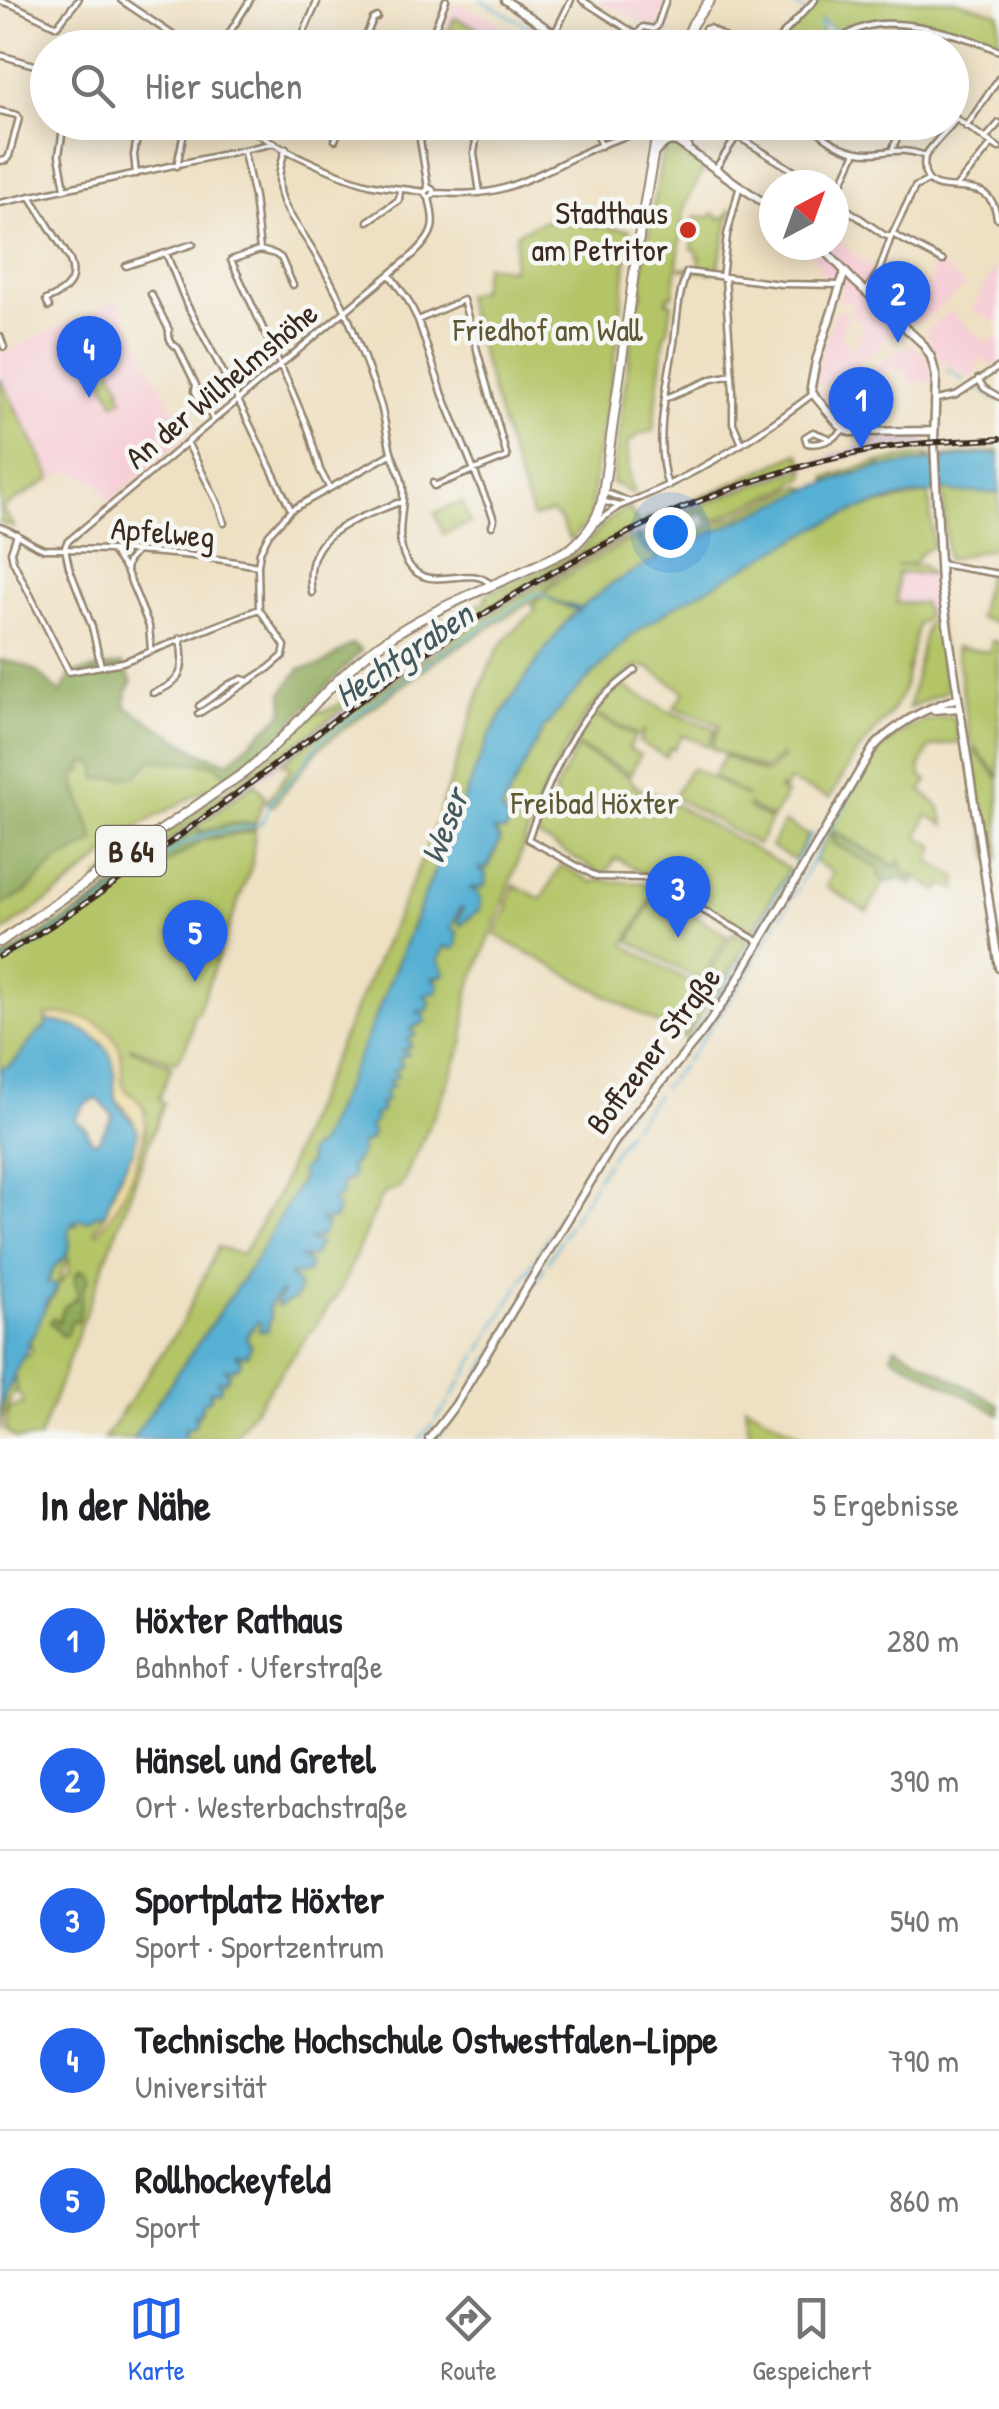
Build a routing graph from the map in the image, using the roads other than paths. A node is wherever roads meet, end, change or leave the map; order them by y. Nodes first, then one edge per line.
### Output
1 (78, 0) edge
2 (120, 0) edge
3 (250, 0) edge
4 (318, 0) edge
5 (445, 0) edge
6 (505, 0) edge
7 (570, 0) edge
8 (582, 0) edge
9 (666, 0) edge
10 (710, 0) edge
11 (815, 0) edge
12 (0, 1) edge
13 (377, 17) dead end
14 (165, 30) edge
15 (232, 30) edge
16 (304, 30) edge
17 (368, 30) edge
18 (434, 30) edge
19 (550, 30) edge
20 (557, 30) edge
21 (629, 30) edge
22 (641, 30) edge
23 (690, 30) edge
24 (786, 30) edge
25 (864, 30) edge
26 (923, 30) edge
27 (969, 38) edge
28 (997, 49) edge
29 (0, 55) edge
30 (30, 64) edge
31 (999, 78) edge
32 (0, 111) edge
33 (969, 122) edge
34 (999, 123) edge
35 (969, 128) edge
36 (985, 139) junction
37 (61, 140) edge
38 (137, 140) edge
39 (182, 140) edge
40 (270, 140) edge
41 (419, 140) edge
42 (476, 140) edge
43 (600, 140) edge
44 (617, 140) edge
45 (656, 140) edge
46 (675, 140) edge
47 (680, 140) edge
48 (734, 140) edge
49 (744, 140) edge
50 (826, 140) edge
51 (896, 140) edge
52 (938, 140) edge
53 (275, 143) junction
54 (678, 143) junction
55 (991, 145) junction
56 (602, 146) junction
57 (286, 148) junction
58 (999, 148) edge
59 (892, 150) junction
60 (244, 152) junction
61 (856, 152) junction
62 (696, 154) junction
63 (926, 156) junction
64 (652, 157) junction
65 (0, 160) edge
66 (177, 166) junction
67 (716, 168) junction
68 (793, 170) edge
69 (848, 170) edge
70 (136, 174) junction
71 (928, 180) junction
72 (740, 185) junction
73 (955, 187) junction
74 (64, 189) junction
75 (400, 189) junction
76 (426, 190) junction
77 (434, 192) junction
78 (480, 192) junction
79 (30, 196) junction
80 (430, 198) junction
81 (759, 199) edge
82 (0, 202) edge
83 (849, 211) edge
84 (997, 218) edge
85 (368, 221) dead end
86 (892, 235) junction
87 (192, 244) dead end
88 (260, 250) junction
89 (166, 252) junction
90 (834, 260) edge
91 (942, 261) dead end
92 (126, 266) dead end
93 (845, 271) junction
94 (390, 276) junction
95 (724, 278) junction
96 (292, 285) dead end
97 (841, 285) junction
98 (866, 292) junction
99 (152, 294) dead end
100 (49, 307) dead end
101 (346, 311) junction
102 (418, 320) junction
103 (0, 336) edge
104 (4, 347) dead end
105 (281, 366) junction
106 (999, 367) edge
107 (732, 374) junction
108 (975, 381) junction
109 (813, 394) junction
110 (999, 397) edge
111 (664, 398) junction
112 (936, 399) junction
113 (238, 400) junction
114 (873, 404) dead end
115 (213, 420) junction
116 (844, 429) junction
117 (934, 431) junction
118 (877, 433) junction
119 (831, 440) dead end
120 (187, 442) junction
121 (742, 444) junction
122 (391, 454) junction
123 (474, 469) junction
124 (433, 483) dead end
125 (668, 486) junction
126 (328, 487) junction
127 (603, 497) junction
128 (633, 502) junction
129 (402, 503) junction
130 (620, 506) junction
131 (290, 510) junction
132 (224, 522) dead end
133 (492, 526) dead end
134 (0, 528) edge
135 (590, 529) junction
136 (17, 534) junction
137 (65, 548) junction
138 (111, 550) junction
139 (138, 552) junction
140 (940, 564) junction
141 (258, 566) junction
142 (126, 570) junction
143 (999, 574) edge
144 (490, 585) junction
145 (312, 593) dead end
146 (259, 608) junction
147 (180, 638) junction
148 (151, 650) junction
149 (101, 666) junction
150 (635, 670) dead end
151 (248, 681) junction
152 (154, 693) dead end
153 (958, 698) junction
154 (199, 706) dead end
155 (960, 708) junction
156 (932, 710) junction
157 (198, 714) dead end
158 (0, 942) edge
159 (760, 942) junction
160 (999, 968) edge
161 (429, 1439) edge

1 - 12 street
2 - 14 street
3 - 15 street
4 - 16 street
5 - 18 street
6 - 19 main road
7 - 20 street
8 - 21 street
9 - 22 street
10 - 23 main road
11 - 24 street
13 - 17 street
25 - 26 street
27 - 28 street
29 - 30 street
31 - 33 street
32 - 65 street
34 - 36 street
35 - 36 street
36 - 55 street
37 - 74 street
38 - 70 street
39 - 66 street
40 - 53 street
41 - 76 street
42 - 78 street
43 - 56 street
44 - 56 street
45 - 64 main road
46 - 54 main road
47 - 62 main road
48 - 67 street
49 - 68 street
50 - 61 street
51 - 59 street
52 - 63 street
53 - 57 street
53 - 60 street
54 - 62 main road
54 - 64 main road
55 - 58 street
55 - 73 street
56 - 78 street
57 - 75 street
57 - 101 street
59 - 61 street
59 - 63 street
60 - 66 street
60 - 88 street
61 - 69 street
62 - 67 main road
63 - 71 street
64 - 127 main road
66 - 70 street
67 - 72 main road
70 - 74 street
71 - 73 street
71 - 86 street
72 - 81 main road
72 - 95 street
73 - 84 street
74 - 79 street
75 - 76 street
75 - 85 street
76 - 77 street
76 - 80 street
77 - 78 street
77 - 80 street
79 - 82 street
79 - 100 street
80 - 94 street, An der Wilhelmshöhe
83 - 86 street
86 - 91 street
86 - 98 street
87 - 89 street
88 - 96 street
88 - 105 street
89 - 92 street
89 - 113 street
90 - 93 main road
93 - 97 main road
93 - 98 main road
94 - 101 street, An der Wilhelmshöhe
94 - 102 street
95 - 97 street
95 - 107 street
95 - 111 street
97 - 109 main road
98 - 112 main road
99 - 115 street
101 - 105 street, An der Wilhelmshöhe
101 - 122 street
102 - 123 street
102 - 123 street
103 - 104 street
105 - 113 street, An der Wilhelmshöhe
105 - 126 street
106 - 108 street
107 - 111 street
107 - 121 street
108 - 110 street
108 - 112 street
109 - 116 main road
109 - 121 street
111 - 125 street
112 - 117 main road
113 - 115 street, An der Wilhelmshöhe
113 - 131 street
114 - 118 street
115 - 120 street, An der Wilhelmshöhe
116 - 118 main road
116 - 119 street
117 - 118 main road
117 - 140 main road
120 - 132 street
120 - 137 street, An der Wilhelmshöhe
121 - 125 street
122 - 126 street
122 - 129 street
123 - 124 street
123 - 133 street
125 - 128 street
126 - 131 street
127 - 128 street
127 - 130 street
127 - 135 main road
128 - 130 street
129 - 144 street
129 - 145 street
130 - 135 street
131 - 141 street
134 - 136 street
135 - 144 main road, B 64
136 - 137 street
136 - 149 street
137 - 138 street, Apfelweg
137 - 149 street
138 - 139 street, Apfelweg
138 - 142 street
139 - 141 street, Apfelweg
139 - 142 street
140 - 143 street
140 - 153 main road
141 - 146 street
142 - 148 street
144 - 158 main road, B 64
146 - 147 street
146 - 151 street
147 - 148 street
147 - 152 street
148 - 149 street
150 - 159 street
151 - 154 street
151 - 157 street
153 - 155 main road
153 - 156 main road, Boffzener Straße
155 - 156 main road, Boffzener Straße
155 - 160 main road
156 - 159 main road, Boffzener Straße
159 - 161 main road, Boffzener Straße

